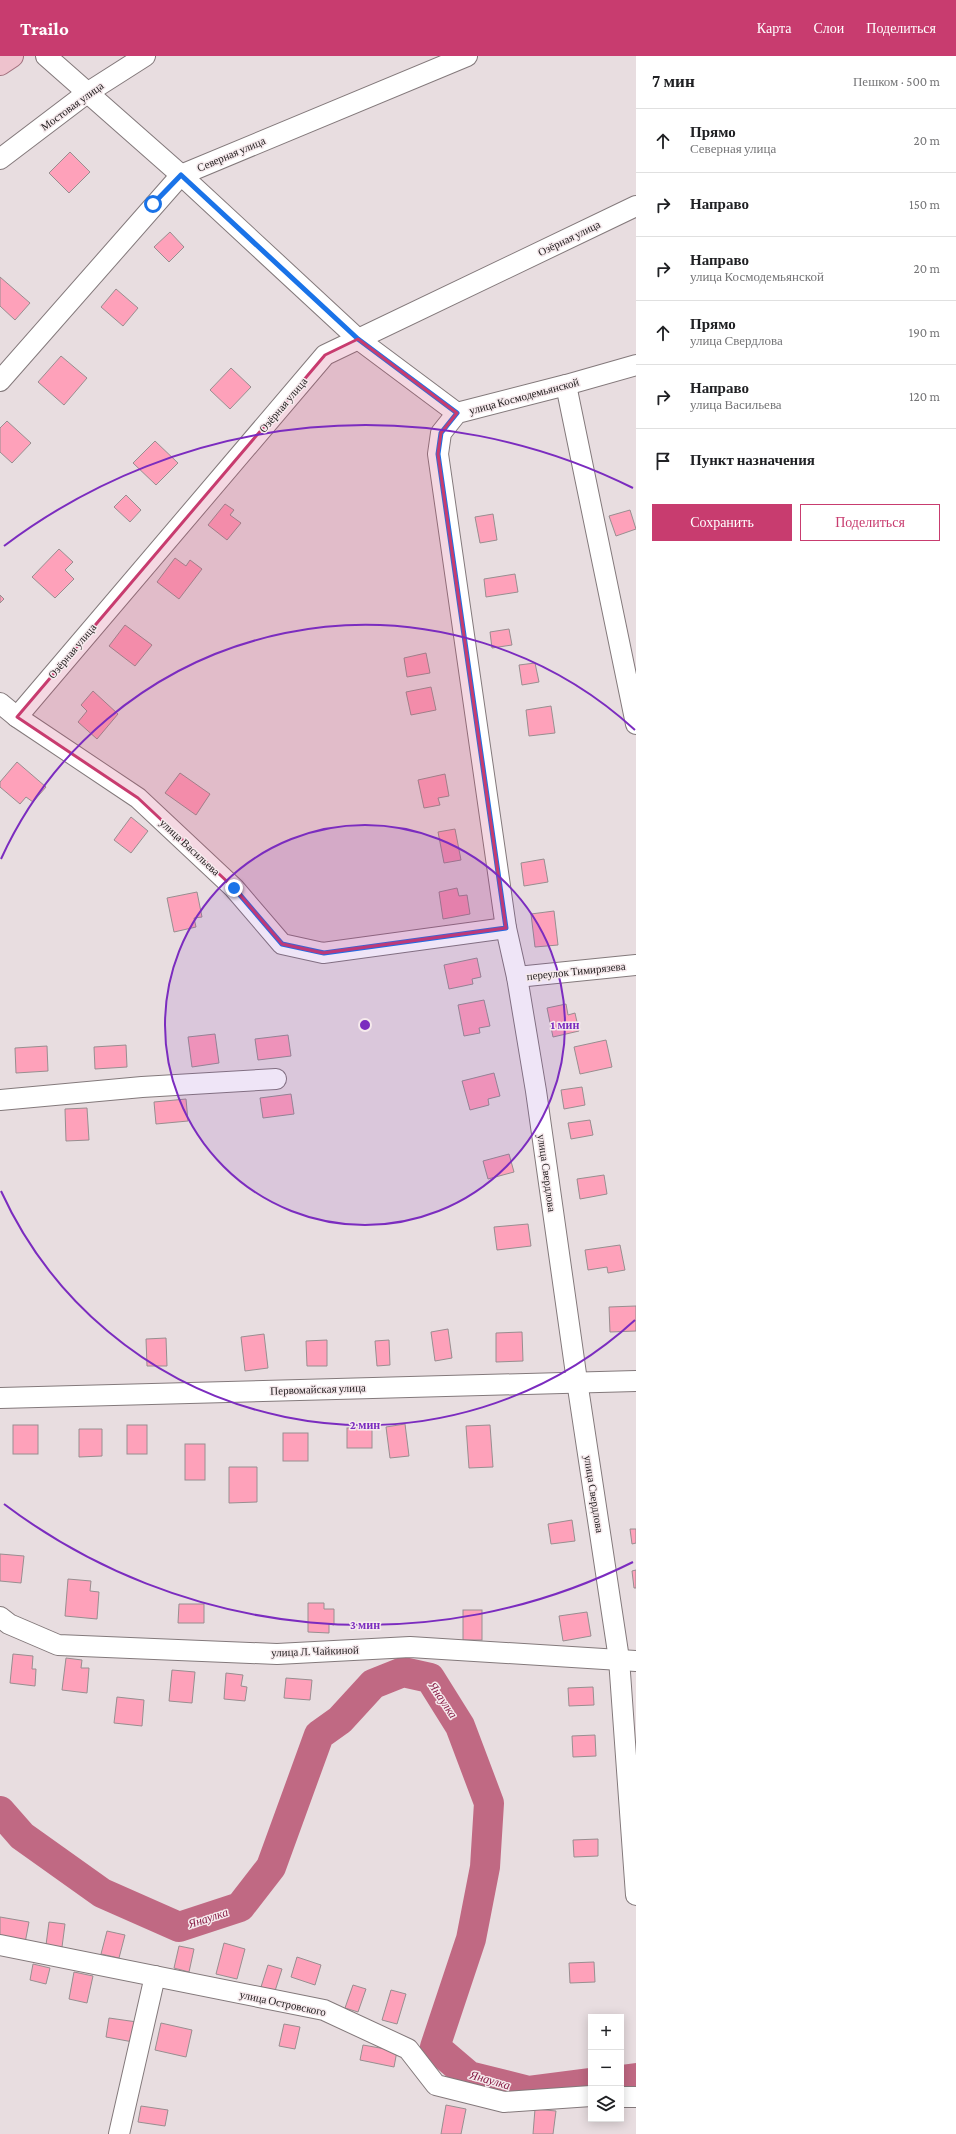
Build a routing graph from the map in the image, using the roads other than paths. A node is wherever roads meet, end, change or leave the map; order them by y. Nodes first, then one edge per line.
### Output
1 (12, 56) edge
2 (46, 56) edge
3 (146, 56) edge
4 (467, 56) edge
5 (0, 64) edge
6 (87, 94) junction
7 (0, 159) edge
8 (181, 175) junction
9 (636, 206) edge
10 (358, 339) junction
11 (636, 364) edge
12 (0, 381) edge
13 (566, 385) junction
14 (457, 413) junction
15 (438, 454) joint
16 (0, 703) edge
17 (16, 716) junction
18 (636, 724) edge
19 (506, 928) junction
20 (636, 965) edge
21 (517, 977) junction
22 (276, 1079) dead end
23 (0, 1100) edge
24 (577, 1381) junction
25 (636, 1381) edge
26 (0, 1398) edge
27 (0, 1617) edge
28 (628, 1660) edge
29 (636, 1895) edge
30 (0, 1945) edge
31 (155, 1976) junction
32 (588, 2096) edge
33 (624, 2097) edge
34 (636, 2097) edge
35 (119, 2134) edge

1 - 5 main road
2 - 6 street
3 - 6 street, Мостовая улица
4 - 8 street, Северная улица
6 - 7 street, Мостовая улица
6 - 8 street
8 - 10 street
8 - 12 street, Северная улица
9 - 10 street, Озёрная улица
10 - 14 street
10 - 17 street, Озёрная улица
11 - 13 street, улица Космодемьянской
13 - 14 street, улица Космодемьянской
13 - 18 street
14 - 15 street, улица Космодемьянской
15 - 19 street, улица Свердлова
16 - 17 street, улица Васильева
17 - 19 street, улица Васильева
19 - 21 street, улица Свердлова
20 - 21 street, переулок Тимирязева
21 - 24 street, улица Свердлова
22 - 23 street
24 - 25 street, Первомайская улица
24 - 26 street, Первомайская улица
24 - 28 street, улица Свердлова
27 - 28 street, улица Л. Чайкиной
28 - 29 street, улица Свердлова
30 - 31 street, улица Островского
31 - 32 street, улица Островского
31 - 35 street
33 - 34 street

